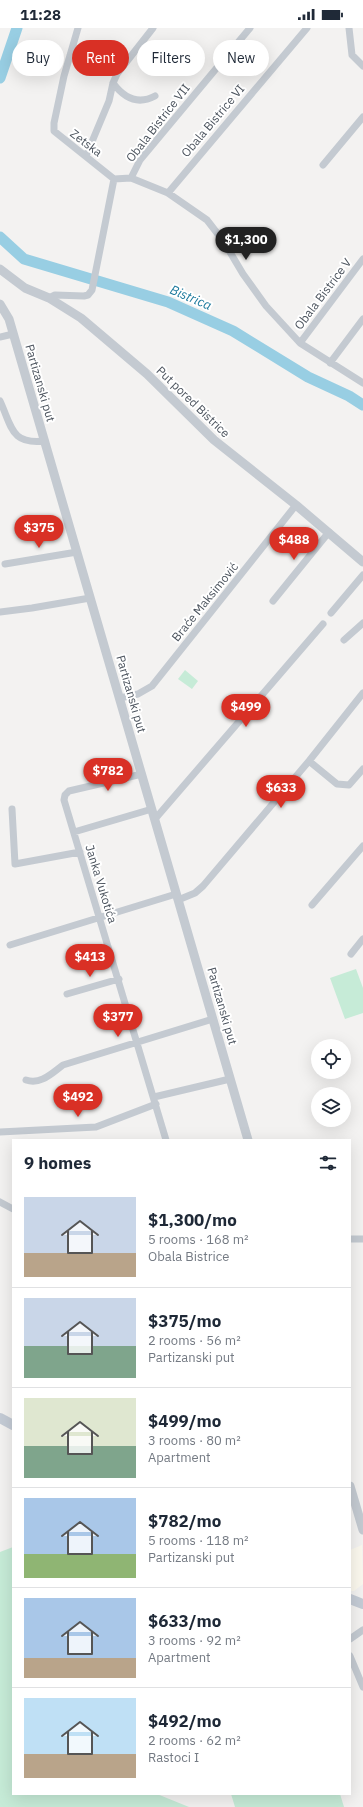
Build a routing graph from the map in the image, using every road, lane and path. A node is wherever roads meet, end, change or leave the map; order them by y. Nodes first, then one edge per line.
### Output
1 (78, 28) edge
2 (153, 28) edge
3 (250, 28) edge
4 (307, 28) edge
5 (349, 28) edge
6 (363, 66) edge
7 (113, 83) junction
8 (155, 96) dead end
9 (363, 117) edge
10 (86, 156) junction
11 (323, 165) dead end
12 (131, 178) junction
13 (114, 179) junction
14 (168, 193) junction
15 (363, 259) edge
16 (0, 269) edge
17 (48, 298) junction
18 (0, 304) edge
19 (363, 318) edge
20 (13, 334) junction
21 (0, 337) edge
22 (300, 343) junction
23 (330, 362) junction
24 (363, 383) edge
25 (0, 401) edge
26 (44, 441) junction
27 (296, 505) junction
28 (329, 532) junction
29 (77, 552) junction
30 (363, 562) edge
31 (4, 564) dead end
32 (363, 574) edge
33 (90, 598) junction
34 (273, 601) dead end
35 (0, 612) edge
36 (331, 613) dead end
37 (363, 623) edge
38 (323, 624) dead end
39 (344, 640) dead end
40 (363, 693) edge
41 (120, 698) junction
42 (309, 761) junction
43 (363, 769) edge
44 (142, 774) junction
45 (12, 809) dead end
46 (152, 809) junction
47 (155, 820) junction
48 (74, 832) junction
49 (363, 846) edge
50 (80, 852) junction
51 (177, 897) junction
52 (312, 905) dead end
53 (100, 916) junction
54 (363, 939) edge
55 (10, 944) dead end
56 (351, 954) dead end
57 (119, 979) junction
58 (67, 994) dead end
59 (213, 1019) junction
60 (138, 1042) junction
61 (230, 1079) junction
62 (26, 1080) dead end
63 (155, 1101) junction
64 (0, 1132) edge
65 (166, 1139) edge
66 (248, 1139) edge
67 (0, 1202) edge
68 (12, 1208) edge
69 (351, 1239) edge
70 (363, 1239) edge
71 (0, 1418) edge
72 (12, 1424) edge
73 (352, 1503) edge
74 (363, 1530) edge
75 (351, 1599) edge
76 (363, 1604) edge
77 (363, 1612) edge
78 (363, 1630) edge
79 (351, 1639) edge
80 (351, 1658) edge
81 (363, 1687) edge

1 - 10 street, Zetska
2 - 7 street
3 - 12 street, Obala Bistrice VII
4 - 14 street, Obala Bistrice VI
5 - 6 street
7 - 8 street
7 - 10 street
9 - 11 street
10 - 13 street, Zetska
12 - 13 street
12 - 14 street
13 - 17 street
14 - 22 street
15 - 22 street, Obala Bistrice V
16 - 17 street, Put pored Bistrice
17 - 27 street, Put pored Bistrice
18 - 20 street, Partizanski put
19 - 23 street
20 - 21 street
20 - 26 street, Partizanski put
22 - 23 street
23 - 24 street
25 - 26 street
26 - 29 street, Partizanski put
27 - 28 street, Put pored Bistrice
27 - 41 street, Braće Maksimović
28 - 30 street, Put pored Bistrice
28 - 34 street
29 - 31 street
29 - 33 street, Partizanski put
32 - 36 street
33 - 35 street
33 - 41 street, Partizanski put
37 - 39 street
38 - 47 street
40 - 42 street
41 - 44 street, Partizanski put
42 - 43 street
42 - 51 street
44 - 46 street, Partizanski put
44 - 48 street, Janka Vukotića
45 - 50 street
46 - 47 street, Partizanski put
46 - 48 street
47 - 51 street, Partizanski put
48 - 50 street, Janka Vukotića
49 - 52 street
50 - 53 street, Janka Vukotića
51 - 53 street
51 - 59 street, Partizanski put
53 - 55 street
53 - 57 street, Janka Vukotića
54 - 56 street
57 - 58 street
57 - 60 street, Janka Vukotića
59 - 60 street
59 - 61 street, Partizanski put
60 - 62 street
60 - 63 street, Janka Vukotića
61 - 63 street
61 - 66 street, Partizanski put
63 - 64 street
63 - 65 street, Janka Vukotića
67 - 68 street
69 - 70 street
71 - 72 main road
73 - 74 street
75 - 76 main road
76 - 77 main road
78 - 79 street
80 - 81 street

